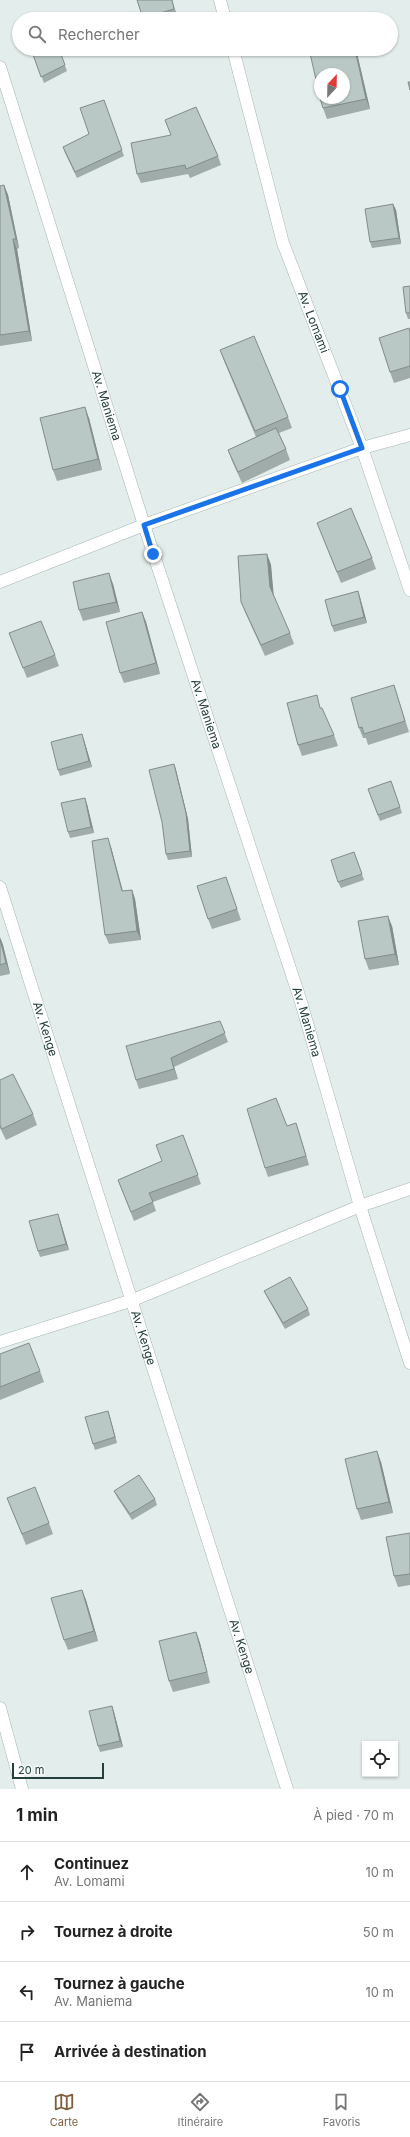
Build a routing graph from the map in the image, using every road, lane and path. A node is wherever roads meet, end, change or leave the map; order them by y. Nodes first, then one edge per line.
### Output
1 (220, 0) edge
2 (223, 12) edge
3 (235, 56) edge
4 (0, 67) edge
5 (410, 435) edge
6 (362, 448) junction
7 (144, 525) junction
8 (0, 582) edge
9 (410, 590) edge
10 (0, 887) edge
11 (410, 1189) edge
12 (360, 1206) junction
13 (133, 1300) junction
14 (0, 1342) edge
15 (410, 1363) edge
16 (0, 1708) edge
17 (22, 1789) edge
18 (287, 1789) edge

1 - 2 street
3 - 6 street, Av. Lomami
4 - 7 street, Av. Maniema
5 - 6 street
6 - 7 street
6 - 9 street, Av. Lomami
7 - 8 street
7 - 12 street, Av. Maniema
10 - 13 street, Av. Kenge
11 - 12 street
12 - 13 street
12 - 15 street, Av. Maniema
13 - 14 street
13 - 18 street, Av. Kenge
16 - 17 street

